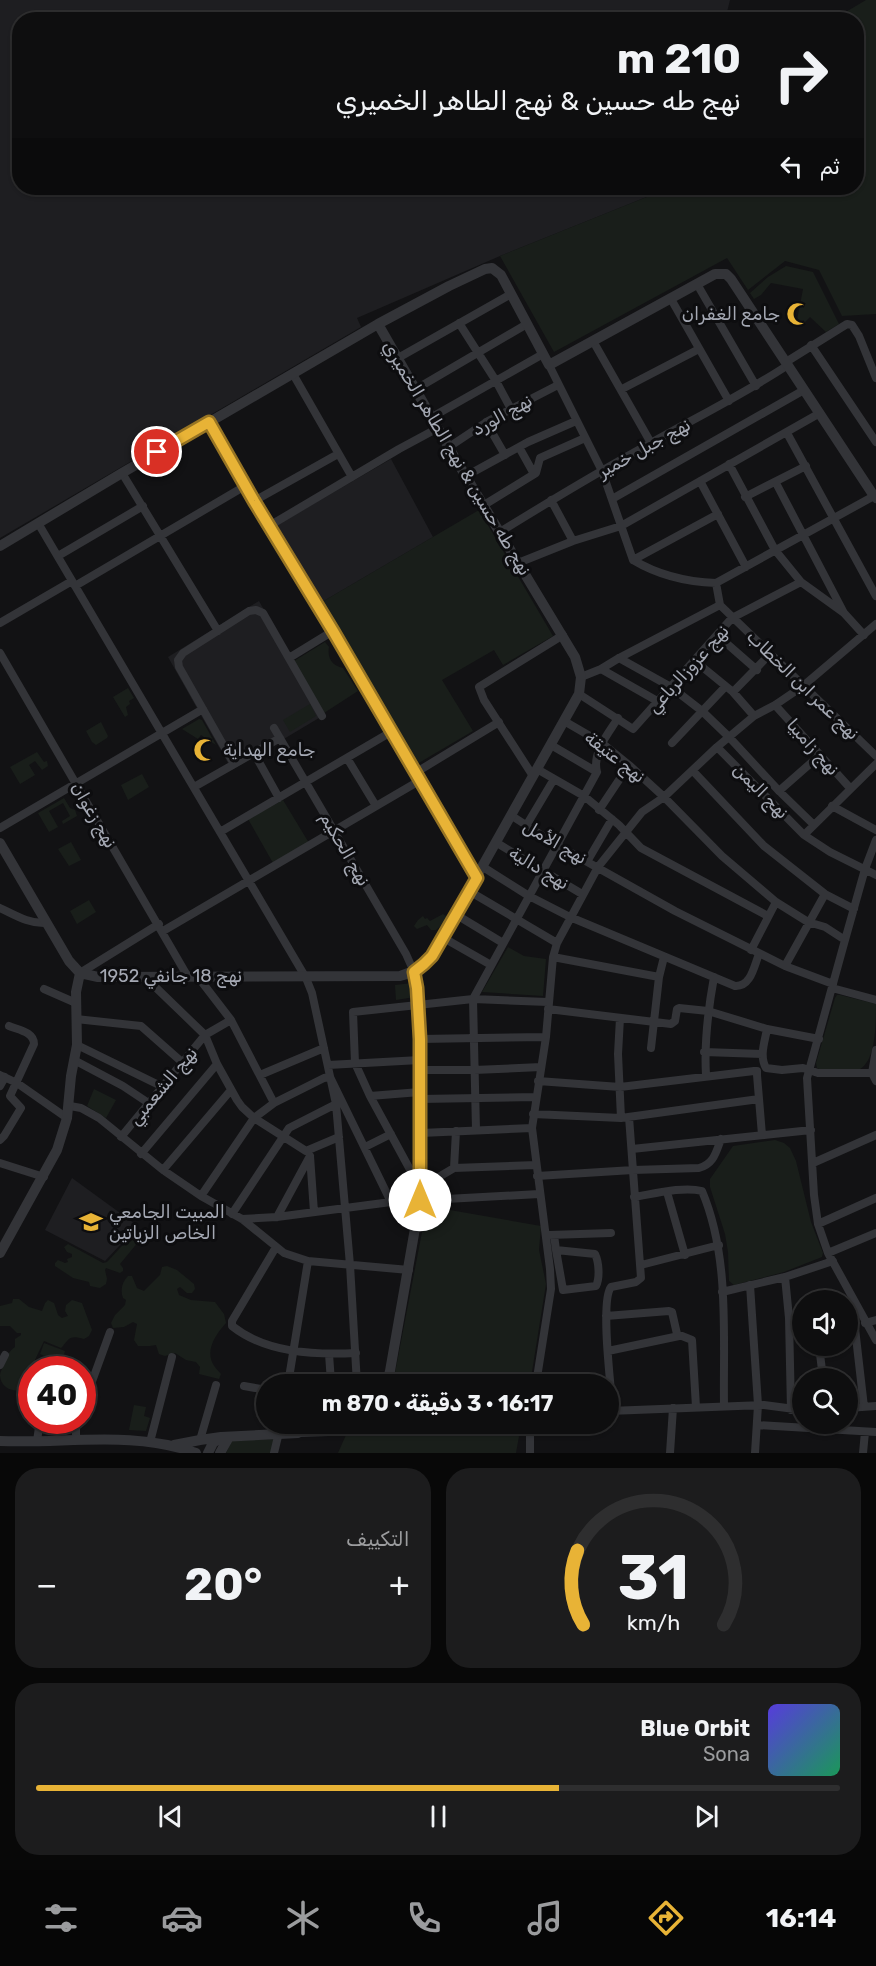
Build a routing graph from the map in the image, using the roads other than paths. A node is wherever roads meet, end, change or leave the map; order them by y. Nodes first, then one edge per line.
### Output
1 (697, 284) junction
2 (511, 294) junction
3 (671, 299) junction
4 (459, 323) junction
5 (378, 324) junction
6 (526, 324) junction
7 (593, 341) junction
8 (811, 345) junction
9 (699, 349) junction
10 (478, 352) junction
11 (543, 354) junction
12 (398, 358) junction
13 (787, 363) junction
14 (549, 365) junction
15 (292, 374) junction
16 (876, 378) edge
17 (496, 381) junction
18 (558, 385) junction
19 (756, 386) junction
20 (416, 389) junction
21 (622, 389) junction
22 (804, 390) junction
23 (729, 401) junction
24 (511, 409) junction
25 (820, 413) junction
26 (432, 417) junction
27 (576, 421) junction
28 (209, 422) junction
29 (486, 422) junction
30 (438, 428) junction
31 (787, 433) junction
32 (585, 438) junction
33 (876, 442) edge
34 (651, 443) junction
35 (448, 447) junction
36 (519, 447) junction
37 (338, 454) junction
38 (505, 455) junction
39 (729, 464) junction
40 (806, 466) junction
41 (602, 471) junction
42 (122, 472) junction
43 (534, 474) junction
44 (466, 476) junction
45 (352, 477) junction
46 (700, 481) junction
47 (776, 483) junction
48 (245, 486) junction
49 (745, 497) junction
50 (876, 497) edge
51 (612, 499) junction
52 (254, 501) junction
53 (551, 501) junction
54 (484, 505) junction
55 (143, 506) junction
56 (718, 514) junction
57 (834, 520) junction
58 (38, 524) junction
59 (269, 526) junction
60 (621, 526) junction
61 (500, 532) junction
62 (161, 536) junction
63 (805, 536) junction
64 (573, 541) junction
65 (0, 546) edge
66 (775, 550) junction
67 (58, 556) junction
68 (633, 560) junction
69 (518, 563) junction
70 (746, 567) junction
71 (801, 582) junction
72 (74, 583) junction
73 (716, 583) junction
74 (876, 596) edge
75 (720, 605) junction
76 (844, 613) junction
77 (732, 618) junction
78 (0, 623) edge
79 (875, 625) edge
80 (218, 631) junction
81 (333, 631) junction
82 (563, 635) junction
83 (717, 635) junction
84 (864, 635) junction
85 (0, 653) edge
86 (770, 654) junction
87 (289, 658) junction
88 (619, 658) junction
89 (695, 661) junction
90 (601, 669) junction
91 (757, 670) junction
92 (582, 677) junction
93 (803, 686) junction
94 (671, 687) junction
95 (729, 689) junction
96 (579, 694) junction
97 (659, 702) junction
98 (776, 705) junction
99 (203, 709) junction
100 (702, 711) junction
101 (322, 716) dead end
102 (754, 716) junction
103 (618, 718) junction
104 (564, 721) junction
105 (499, 722) junction
106 (274, 728) dead end
107 (162, 732) junction
108 (391, 732) junction
109 (729, 737) junction
110 (280, 738) junction
111 (602, 743) junction
112 (672, 743) dead end
113 (551, 745) junction
114 (717, 747) junction
115 (254, 753) junction
116 (820, 755) junction
117 (876, 756) edge
118 (347, 758) junction
119 (234, 764) junction
120 (876, 764) edge
121 (629, 765) junction
122 (693, 771) junction
123 (597, 772) junction
124 (535, 773) junction
125 (417, 777) junction
126 (554, 779) junction
127 (306, 782) junction
128 (75, 783) junction
129 (194, 787) junction
130 (850, 788) junction
131 (779, 791) junction
132 (584, 796) junction
133 (664, 797) junction
134 (279, 798) junction
135 (376, 806) junction
136 (832, 806) junction
137 (599, 810) junction
138 (512, 816) junction
139 (612, 819) junction
140 (814, 825) junction
141 (526, 826) junction
142 (0, 828) edge
143 (876, 830) edge
144 (334, 831) junction
145 (625, 831) junction
146 (220, 832) junction
147 (804, 835) junction
148 (876, 840) edge
149 (0, 843) edge
150 (496, 843) junction
151 (557, 845) junction
152 (588, 860) junction
153 (483, 867) junction
154 (598, 867) junction
155 (865, 869) junction
156 (543, 870) junction
157 (876, 874) edge
158 (477, 878) junction
159 (249, 881) junction
160 (468, 891) junction
161 (582, 894) junction
162 (825, 894) junction
163 (529, 896) junction
164 (776, 902) junction
165 (0, 908) edge
166 (854, 909) junction
167 (455, 915) junction
168 (768, 916) junction
169 (570, 917) junction
170 (516, 920) junction
171 (808, 922) junction
172 (46, 923) junction
173 (161, 928) junction
174 (442, 937) junction
175 (844, 940) junction
176 (504, 943) junction
177 (556, 943) junction
178 (755, 952) junction
179 (553, 957) junction
180 (664, 957) junction
181 (491, 965) junction
182 (785, 966) junction
183 (414, 972) junction
184 (80, 973) junction
185 (193, 977) junction
186 (714, 977) junction
187 (146, 978) junction
188 (306, 978) junction
189 (658, 978) junction
190 (833, 986) junction
191 (44, 989) dead end
192 (472, 999) junction
193 (876, 1000) edge
194 (76, 1003) junction
195 (419, 1004) junction
196 (548, 1006) junction
197 (708, 1011) junction
198 (620, 1018) junction
199 (76, 1019) junction
200 (231, 1020) junction
201 (653, 1022) junction
202 (9, 1026) dead end
203 (767, 1029) junction
204 (205, 1035) junction
205 (546, 1037) junction
206 (473, 1038) junction
207 (420, 1039) junction
208 (819, 1039) junction
209 (77, 1045) junction
210 (324, 1048) junction
211 (651, 1048) dead end
212 (876, 1050) edge
213 (704, 1052) junction
214 (762, 1054) junction
215 (74, 1060) junction
216 (183, 1063) junction
217 (356, 1063) junction
218 (217, 1064) junction
219 (420, 1064) junction
220 (328, 1065) junction
221 (541, 1067) junction
222 (760, 1068) junction
223 (809, 1069) junction
224 (474, 1070) junction
225 (260, 1075) junction
226 (2, 1076) edge
227 (706, 1076) junction
228 (330, 1077) junction
229 (874, 1077) edge
230 (538, 1081) junction
231 (17, 1083) junction
232 (0, 1086) edge
233 (163, 1087) junction
234 (620, 1087) junction
235 (231, 1090) junction
236 (370, 1096) junction
237 (420, 1096) junction
238 (536, 1096) junction
239 (474, 1098) junction
240 (759, 1099) junction
241 (274, 1103) junction
242 (150, 1104) junction
243 (336, 1104) junction
244 (70, 1106) junction
245 (534, 1114) junction
246 (625, 1117) junction
247 (68, 1118) junction
248 (254, 1118) junction
249 (532, 1128) junction
250 (476, 1130) junction
251 (811, 1130) junction
252 (456, 1131) junction
253 (421, 1133) junction
254 (391, 1134) junction
255 (762, 1135) junction
256 (876, 1135) edge
257 (284, 1136) junction
258 (121, 1137) junction
259 (339, 1137) junction
260 (721, 1139) junction
261 (0, 1140) edge
262 (365, 1147) junction
263 (632, 1149) junction
264 (310, 1153) junction
265 (141, 1154) junction
266 (0, 1162) edge
267 (813, 1163) junction
268 (536, 1165) junction
269 (454, 1168) junction
270 (163, 1170) junction
271 (633, 1170) junction
272 (537, 1176) junction
273 (44, 1177) junction
274 (420, 1188) junction
275 (667, 1192) junction
276 (539, 1194) junction
277 (201, 1196) junction
278 (634, 1197) junction
279 (876, 1198) edge
280 (420, 1200) junction
281 (391, 1202) junction
282 (345, 1207) junction
283 (314, 1212) junction
284 (232, 1214) junction
285 (277, 1217) junction
286 (242, 1220) junction
287 (818, 1224) junction
288 (611, 1233) dead end
289 (876, 1233) edge
290 (550, 1235) junction
291 (719, 1245) junction
292 (276, 1246) junction
293 (556, 1250) junction
294 (0, 1253) edge
295 (685, 1255) junction
296 (831, 1257) junction
297 (308, 1261) junction
298 (350, 1265) junction
299 (640, 1265) junction
300 (410, 1270) junction
301 (785, 1277) junction
302 (750, 1285) junction
303 (844, 1290) edge
304 (722, 1292) junction
305 (606, 1316) junction
306 (858, 1316) edge
307 (789, 1318) junction
308 (792, 1318) edge
309 (876, 1320) edge
310 (865, 1323) junction
311 (110, 1332) dead end
312 (679, 1336) junction
313 (876, 1340) edge
314 (293, 1350) junction
315 (608, 1351) junction
316 (356, 1353) junction
317 (329, 1354) junction
318 (4, 1355) dead end
319 (858, 1355) edge
320 (172, 1357) dead end
321 (0, 1365) edge
322 (96, 1370) edge
323 (289, 1374) edge
324 (330, 1374) edge
325 (357, 1374) edge
326 (389, 1374) edge
327 (538, 1374) edge
328 (609, 1374) edge
329 (216, 1385) dead end
330 (244, 1386) dead end
331 (256, 1388) edge
332 (758, 1405) junction
333 (724, 1406) junction
334 (876, 1406) edge
335 (696, 1407) junction
336 (858, 1407) edge
337 (864, 1407) junction
338 (674, 1408) junction
339 (791, 1410) joint
340 (619, 1411) edge
341 (757, 1425) junction
342 (256, 1432) edge
343 (865, 1432) junction
344 (876, 1432) edge
345 (38, 1434) edge
346 (76, 1434) edge
347 (279, 1434) edge
348 (530, 1434) edge
349 (225, 1437) junction
350 (76, 1440) junction
351 (200, 1440) junction
352 (0, 1441) edge
353 (37, 1441) junction
354 (150, 1442) junction
355 (172, 1446) junction
356 (196, 1453) edge
357 (208, 1453) edge
358 (219, 1453) edge
359 (274, 1453) edge
360 (530, 1453) edge
361 (670, 1453) edge
362 (755, 1453) edge
363 (863, 1453) edge

1 - 3 street
1 - 13 street
1 - 19 street
2 - 4 street
2 - 5 street
2 - 6 street
3 - 7 street
3 - 9 street
4 - 10 street
4 - 12 street
5 - 12 street, نهج طه حسين & نهج الطاهر الخميري
5 - 15 street, نهج طه حسين & نهج الطاهر الخميري
6 - 10 street
6 - 11 street
7 - 14 street
7 - 21 street
8 - 13 street, نهج جبل خمير
8 - 16 street, نهج جبل خمير
8 - 33 street
9 - 21 street
9 - 23 street
10 - 17 street
10 - 20 street
11 - 14 street
11 - 17 street
12 - 20 street, نهج طه حسين & نهج الطاهر الخميري
13 - 19 street, نهج جبل خمير
13 - 22 street
14 - 18 street
15 - 28 street, نهج طه حسين & نهج الطاهر الخميري
15 - 37 street
17 - 24 street
17 - 26 street
18 - 24 street, نهج الورد
18 - 27 street
19 - 23 street, نهج جبل خمير
20 - 26 street, نهج طه حسين & نهج الطاهر الخميري
21 - 34 street
22 - 25 street
22 - 51 street
23 - 34 street, نهج جبل خمير
24 - 29 street, نهج الورد
25 - 31 street
25 - 50 street
26 - 30 street, نهج طه حسين & نهج الطاهر الخميري
27 - 32 street
27 - 36 street
28 - 42 street, نهج طه حسين & نهج الطاهر الخميري
28 - 48 street
29 - 35 street, نهج الورد
29 - 38 street
30 - 35 street, نهج طه حسين & نهج الطاهر الخميري
30 - 45 street
31 - 39 street
31 - 40 street
32 - 41 street
32 - 43 street
34 - 41 street, نهج جبل خمير
35 - 44 street, نهج طه حسين & نهج الطاهر الخميري
36 - 38 street
36 - 43 street
37 - 45 street
37 - 52 street
38 - 44 street
39 - 46 street
39 - 49 street
40 - 47 street
40 - 57 street
41 - 51 street
41 - 53 street, نهج جبل خمير
42 - 55 street
42 - 58 street, نهج طه حسين & نهج الطاهر الخميري
43 - 54 street
44 - 54 street, نهج طه حسين & نهج الطاهر الخميري
45 - 59 street
46 - 56 street
46 - 60 street
47 - 49 street
47 - 63 street
48 - 52 street
48 - 62 street
49 - 66 street
50 - 57 street
51 - 60 street
52 - 59 street
53 - 61 street, نهج جبل خمير
53 - 64 street
54 - 61 street, نهج طه حسين & نهج الطاهر الخميري
55 - 62 street
55 - 67 street
56 - 68 street
56 - 70 street
57 - 63 street
57 - 74 street
58 - 65 street, نهج طه حسين & نهج الطاهر الخميري
58 - 67 street
59 - 81 street
60 - 64 street
60 - 68 street
61 - 69 street, نهج طه حسين & نهج الطاهر الخميري
62 - 72 street
62 - 80 street
63 - 66 street
63 - 76 street
64 - 69 street
66 - 70 street
66 - 71 street
67 - 72 street
68 - 73 street
69 - 82 street, نهج طه حسين & نهج الطاهر الخميري
70 - 73 street
71 - 76 street
71 - 77 street, نهج عزوزالرباعي
72 - 78 street
72 - 107 street
73 - 75 street
75 - 77 street, نهج عمر ابن الخطاب
75 - 88 street
76 - 84 street
77 - 83 street, نهج عزوزالرباعي
77 - 86 street, نهج عمر ابن الخطاب
79 - 84 street
80 - 87 street
80 - 99 street
81 - 87 street
81 - 108 street
82 - 92 street, نهج طه حسين & نهج الطاهر الخميري
82 - 105 street
83 - 89 street, نهج عزوزالرباعي
83 - 91 street
84 - 93 street
85 - 128 street, نهج زغوان
86 - 91 street
86 - 93 street, نهج عمر ابن الخطاب
87 - 101 street
88 - 90 street
88 - 94 street
89 - 94 street, نهج عزوزالرباعي
89 - 95 street
90 - 92 street
90 - 97 street
91 - 95 street
92 - 96 street
93 - 98 street
93 - 117 street, نهج عمر ابن الخطاب
94 - 97 street, نهج عزوزالرباعي
94 - 100 street
95 - 100 street
95 - 102 street
96 - 103 street, نهج عزوزالرباعي
96 - 104 street
97 - 103 street, نهج عزوزالرباعي
98 - 102 street
98 - 116 street, نهج زامبيا
99 - 107 street
99 - 119 street
100 - 109 street
100 - 112 street
102 - 109 street
103 - 111 street
104 - 111 street, نهج عتيقة
104 - 113 street
105 - 124 street
105 - 125 street
106 - 110 street, نهج الحكيم
107 - 128 street
107 - 129 street
108 - 118 street
108 - 125 street
109 - 114 street
109 - 131 street
110 - 115 street
110 - 127 street, نهج الحكيم
111 - 121 street, نهج عتيقة
111 - 123 street
113 - 123 street
113 - 124 street
114 - 122 street
114 - 147 street, نهج اليمن
115 - 119 street
115 - 134 street
116 - 130 street, نهج زامبيا
116 - 131 street
118 - 127 street
118 - 135 street
119 - 129 street
120 - 130 street
121 - 133 street, نهج عتيقة
121 - 137 street
122 - 133 street
122 - 162 street
123 - 132 street
124 - 126 street
124 - 138 street
125 - 135 street
125 - 158 street
126 - 132 street
126 - 141 street
127 - 134 street
127 - 144 street, نهج الحكيم
128 - 142 street
128 - 173 street, نهج زغوان
129 - 146 street
130 - 136 street
131 - 140 street
132 - 137 street
132 - 151 street
133 - 145 street
133 - 164 street, نهج عتيقة
134 - 146 street
135 - 144 street
136 - 140 street
136 - 143 street
137 - 139 street
138 - 141 street, نهج الأمل
138 - 150 street
139 - 145 street
139 - 152 street
140 - 147 street
141 - 151 street, نهج الأمل
144 - 159 street
144 - 183 street, نهج الحكيم
145 - 154 street
145 - 168 street
146 - 159 street
147 - 155 street, نهج اليمن
148 - 155 street
149 - 172 street, نهج 18 جانفي 1952
150 - 153 street
150 - 156 street, نهج دالية
151 - 152 street, نهج الأمل
151 - 156 street
152 - 154 street, نهج الأمل
153 - 158 street
153 - 163 street
154 - 161 street
154 - 178 street, نهج الأمل
155 - 157 street, نهج اليمن
155 - 166 street
156 - 161 street, نهج دالية
156 - 163 street
158 - 160 street
159 - 173 street
159 - 188 street
160 - 167 street
160 - 170 street
161 - 169 street
162 - 166 street
162 - 171 street
163 - 169 street
163 - 170 street
164 - 168 street
164 - 171 street, نهج عتيقة
165 - 172 street
166 - 175 street
167 - 174 street
167 - 176 street
168 - 178 street
169 - 177 street
169 - 180 street
170 - 176 street
170 - 177 street
171 - 175 street, نهج عتيقة
171 - 182 street
172 - 184 street, نهج 18 جانفي 1952
173 - 184 street
173 - 185 street, نهج زغوان
174 - 181 street
174 - 183 street
175 - 190 street
176 - 181 street
177 - 179 street
178 - 182 street, نهج الأمل
178 - 186 street
179 - 189 street
179 - 196 street
180 - 186 street
180 - 189 street
181 - 192 street
182 - 190 street, نهج الأمل
183 - 188 street, نهج 18 جانفي 1952
183 - 195 street
184 - 187 street, نهج 18 جانفي 1952
184 - 194 street
185 - 187 street, نهج 18 جانفي 1952
185 - 188 street, نهج 18 جانفي 1952
185 - 200 street, نهج زغوان
186 - 197 street
187 - 204 street
188 - 210 street
189 - 201 street
190 - 193 street, نهج الأمل
190 - 208 street
191 - 194 street
192 - 195 street
192 - 196 street
192 - 206 street
194 - 199 street
195 - 207 street
195 - 217 street
196 - 198 street
196 - 205 street
197 - 201 street
197 - 203 street
197 - 213 street
198 - 201 street
198 - 234 street
199 - 209 street
199 - 216 street
200 - 204 street
200 - 225 street, نهج زغوان
201 - 211 street
202 - 231 street
203 - 208 street
203 - 214 street
204 - 216 street, نهج الشعمبي
204 - 218 street
205 - 206 street
205 - 221 street
206 - 207 street
206 - 224 street
207 - 219 street
208 - 223 street
209 - 215 street
209 - 233 street
210 - 220 street
210 - 225 street
212 - 229 street
213 - 214 street
213 - 227 street
214 - 222 street
215 - 242 street
215 - 244 street
216 - 233 street, نهج الشعمبي
217 - 219 street
217 - 220 street
217 - 236 street
218 - 235 street
218 - 265 street
219 - 224 street
219 - 237 street
220 - 228 street
221 - 224 street
221 - 230 street
222 - 223 street
222 - 227 street
222 - 240 street
223 - 229 street
223 - 251 street
224 - 239 street
225 - 241 street, نهج زغوان
226 - 231 street
226 - 232 street
227 - 234 street
228 - 241 street
228 - 243 street
228 - 262 street
230 - 234 street
230 - 238 street
231 - 247 street
231 - 261 street
233 - 242 street, نهج الشعمبي
234 - 246 street
235 - 248 street
235 - 270 street
236 - 237 street
236 - 254 street
237 - 239 street
237 - 253 street
238 - 239 street
238 - 245 street
239 - 250 street
240 - 246 street
240 - 255 street
241 - 248 street
242 - 258 street, نهج الشعمبي
243 - 257 street
243 - 259 street
244 - 247 street
244 - 258 street
245 - 246 street
245 - 249 street
246 - 263 street
247 - 273 street
248 - 257 street
248 - 277 street
249 - 250 street
249 - 268 street
250 - 252 street
251 - 255 street
251 - 267 street
252 - 253 street
252 - 269 street
253 - 274 street
254 - 262 street
254 - 274 street
255 - 260 street
256 - 267 street
257 - 264 street
257 - 284 street
258 - 265 street
259 - 264 street
259 - 282 street
260 - 263 street
260 - 271 street
262 - 281 street
263 - 271 street
264 - 283 street
264 - 285 street
265 - 270 street
266 - 273 street
267 - 287 street
268 - 269 street
268 - 272 street
269 - 274 street
270 - 277 street
271 - 272 street
271 - 278 street
272 - 276 street
273 - 294 street
274 - 280 street
275 - 278 street
275 - 291 street
275 - 295 street
276 - 280 street
276 - 290 street
277 - 284 street
278 - 299 street
279 - 287 street
280 - 281 street
280 - 300 street
281 - 282 street
282 - 283 street
282 - 298 street
283 - 285 street
284 - 286 street
285 - 286 street
286 - 292 street
287 - 296 street
288 - 290 street
289 - 296 street
290 - 293 street
290 - 327 street
291 - 295 street
291 - 304 street
292 - 297 street
292 - 314 street
293 - 293 street
295 - 299 street
296 - 301 street
296 - 303 street
297 - 298 street
297 - 314 street
298 - 300 street
298 - 316 street
299 - 305 street
300 - 326 street
301 - 302 street
301 - 307 street
302 - 304 street
302 - 332 street
304 - 333 street
305 - 312 street
305 - 315 street
306 - 310 street
307 - 308 street
307 - 339 street
309 - 310 street
310 - 313 street
311 - 322 street
312 - 315 street
312 - 335 street
314 - 317 street
314 - 323 street
315 - 328 street
316 - 317 street
316 - 325 street
317 - 324 street
318 - 321 street
319 - 337 street
320 - 354 street
329 - 351 street
330 - 331 street
332 - 333 street
332 - 339 street
332 - 341 street
333 - 335 street
334 - 337 street
335 - 338 street
336 - 337 street
338 - 340 street
338 - 361 street
341 - 343 street
341 - 362 street
342 - 349 street
343 - 344 street
343 - 363 street
345 - 353 street
346 - 350 street
347 - 359 street
348 - 360 street
349 - 351 street
349 - 357 street
349 - 358 street
350 - 353 street
350 - 354 street
351 - 355 street
352 - 353 street
354 - 355 street
355 - 356 street

